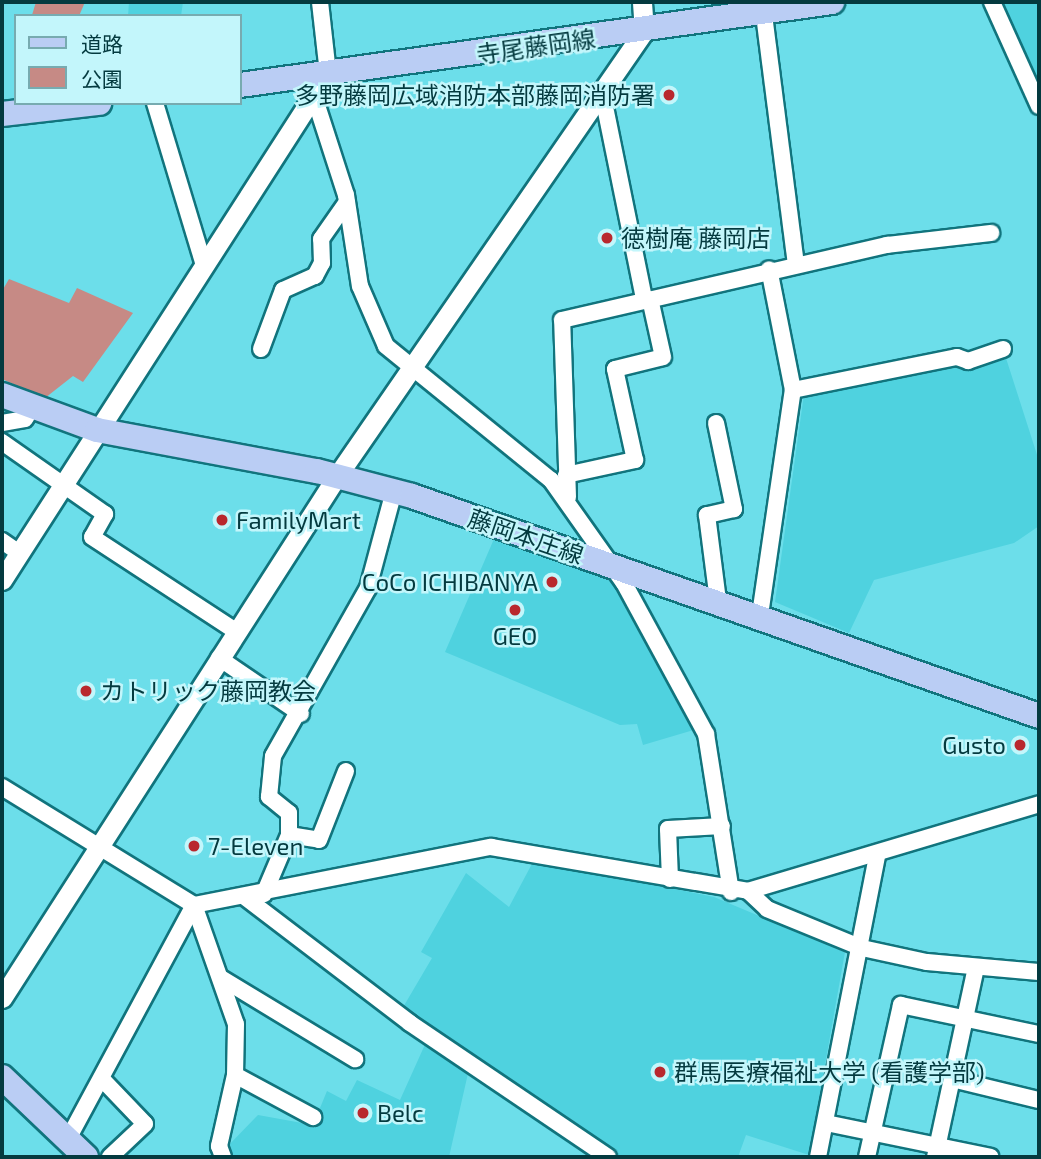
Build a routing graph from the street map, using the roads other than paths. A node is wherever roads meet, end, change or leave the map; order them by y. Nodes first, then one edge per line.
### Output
1 (320, 2) edge
2 (642, 2) edge
3 (832, 2) edge
4 (992, 2) edge
5 (764, 15) junction
6 (644, 31) junction
7 (328, 73) junction
8 (242, 86) edge
9 (602, 92) junction
10 (313, 93) junction
11 (81, 105) edge
12 (156, 105) edge
13 (1039, 106) edge
14 (2, 114) edge
15 (347, 201) junction
16 (991, 233) dead end
17 (203, 262) junction
18 (796, 264) junction
19 (769, 269) junction
20 (647, 299) junction
21 (261, 349) dead end
22 (1003, 349) dead end
23 (412, 368) junction
24 (793, 390) junction
25 (2, 395) edge
26 (32, 408) junction
27 (2, 423) edge
28 (716, 423) dead end
29 (97, 430) junction
30 (2, 442) edge
31 (566, 475) junction
32 (337, 476) junction
33 (62, 486) junction
34 (394, 491) junction
35 (568, 497) junction
36 (2, 541) edge
37 (19, 553) junction
38 (609, 565) junction
39 (2, 580) edge
40 (718, 601) junction
41 (760, 615) junction
42 (237, 632) junction
43 (219, 659) junction
44 (301, 714) junction
45 (1039, 716) edge
46 (345, 771) dead end
47 (2, 787) edge
48 (1039, 804) edge
49 (722, 826) junction
50 (289, 835) junction
51 (95, 850) junction
52 (877, 857) junction
53 (670, 878) junction
54 (748, 891) junction
55 (731, 892) junction
56 (264, 894) junction
57 (246, 898) junction
58 (194, 905) junction
59 (862, 948) junction
60 (976, 968) junction
61 (1039, 972) edge
62 (221, 978) junction
63 (2, 998) edge
64 (965, 1017) junction
65 (1039, 1034) edge
66 (355, 1059) dead end
67 (235, 1075) junction
68 (2, 1077) edge
69 (102, 1079) junction
70 (952, 1079) junction
71 (1039, 1100) edge
72 (313, 1117) dead end
73 (826, 1123) junction
74 (872, 1132) junction
75 (68, 1139) junction
76 (936, 1152) edge
77 (86, 1157) edge
78 (110, 1157) edge
79 (223, 1157) edge
80 (608, 1157) edge
81 (818, 1157) edge
82 (867, 1157) edge
83 (991, 1157) edge

1 - 7 street
2 - 6 street
3 - 5 main road, 寺尾藤岡線
4 - 13 street
5 - 6 main road, 寺尾藤岡線
5 - 18 street
6 - 7 main road, 寺尾藤岡線
6 - 9 street
7 - 8 main road, 寺尾藤岡線
7 - 10 street
9 - 20 street
9 - 23 street
10 - 15 street
10 - 17 street
11 - 14 main road
12 - 17 street
15 - 21 street
15 - 23 street
16 - 18 street
17 - 29 street
18 - 19 street
19 - 20 street
19 - 24 street
20 - 31 street
20 - 31 street
22 - 24 street
23 - 32 street
23 - 35 street
24 - 41 street
25 - 26 main road, 藤岡本庄線
26 - 27 street
26 - 29 main road, 藤岡本庄線
28 - 40 street
29 - 32 main road, 藤岡本庄線
29 - 33 street
30 - 33 street
31 - 35 street
32 - 34 main road, 藤岡本庄線
32 - 42 street
33 - 37 street
33 - 42 street
34 - 38 main road, 藤岡本庄線
34 - 44 street
35 - 38 street
36 - 37 street
37 - 39 street
38 - 40 main road, 藤岡本庄線
38 - 49 street
40 - 41 main road, 藤岡本庄線
41 - 45 main road, 藤岡本庄線
42 - 43 street
43 - 44 street
43 - 51 street
44 - 50 street
46 - 50 street
47 - 51 street
48 - 52 street
49 - 53 street
49 - 55 street
50 - 56 street
51 - 58 street
51 - 63 street
52 - 54 street
52 - 59 street
53 - 55 street
53 - 56 street
54 - 55 street
54 - 59 street
56 - 57 street
57 - 58 street
57 - 80 street
58 - 62 street
58 - 69 street
59 - 60 street
59 - 73 street
60 - 61 street
60 - 64 street
62 - 66 street
62 - 67 street
64 - 65 street
64 - 70 street
64 - 74 street
67 - 72 street
67 - 79 street
68 - 75 main road
69 - 75 street
69 - 78 street
70 - 71 street
70 - 76 street
73 - 74 street
73 - 81 street
74 - 76 street
74 - 82 street
75 - 77 main road
76 - 83 street

